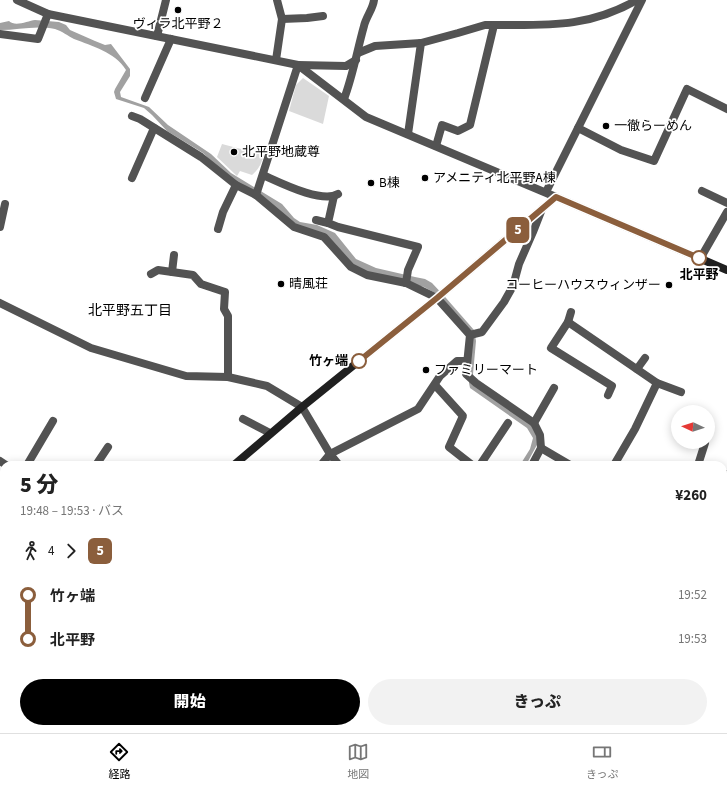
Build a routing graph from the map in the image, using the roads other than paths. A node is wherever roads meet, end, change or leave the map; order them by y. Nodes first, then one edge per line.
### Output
1 (17, 0) edge
2 (166, 0) edge
3 (277, 0) edge
4 (374, 0) edge
5 (637, 0) edge
6 (642, 0) edge
7 (48, 14) junction
8 (323, 16) dead end
9 (282, 19) junction
10 (494, 25) junction
11 (0, 34) edge
12 (157, 36) junction
13 (171, 39) junction
14 (421, 43) junction
15 (357, 57) junction
16 (276, 60) junction
17 (298, 65) junction
18 (145, 98) dead end
19 (344, 99) junction
20 (727, 108) edge
21 (132, 116) dead end
22 (154, 128) junction
23 (578, 128) junction
24 (408, 134) junction
25 (436, 146) junction
26 (263, 175) junction
27 (132, 178) dead end
28 (236, 185) junction
29 (702, 191) dead end
30 (546, 192) junction
31 (256, 195) junction
32 (556, 197) junction
33 (727, 203) edge
34 (5, 204) dead end
35 (542, 209) junction
36 (727, 212) edge
37 (316, 220) dead end
38 (1, 221) edge
39 (328, 223) junction
40 (218, 229) dead end
41 (174, 254) dead end
42 (700, 259) junction
43 (727, 270) edge
44 (172, 272) junction
45 (151, 274) dead end
46 (406, 283) junction
47 (437, 298) junction
48 (0, 303) edge
49 (572, 312) dead end
50 (568, 322) junction
51 (470, 335) junction
52 (645, 358) dead end
53 (467, 361) junction
54 (637, 369) junction
55 (228, 377) junction
56 (657, 382) junction
57 (435, 385) junction
58 (554, 388) dead end
59 (681, 392) dead end
60 (608, 395) dead end
61 (302, 407) junction
62 (243, 419) dead end
63 (53, 422) dead end
64 (508, 423) dead end
65 (534, 423) junction
66 (270, 433) junction
67 (108, 447) dead end
68 (541, 448) junction
69 (704, 449) edge
70 (330, 454) junction
71 (29, 461) edge
72 (99, 461) edge
73 (238, 461) edge
74 (324, 461) edge
75 (336, 461) edge
76 (467, 461) edge
77 (483, 461) edge
78 (534, 461) edge
79 (563, 461) edge
80 (616, 461) edge
81 (699, 461) edge

1 - 7 street
2 - 12 street
3 - 9 street
4 - 15 street
5 - 10 street
6 - 23 street
7 - 11 street
7 - 12 street
8 - 9 street
9 - 16 street
10 - 14 street
10 - 25 street
12 - 13 street
13 - 16 street
13 - 18 street
14 - 15 street
14 - 24 street
15 - 17 street
15 - 19 street
16 - 17 street
17 - 19 street
17 - 26 street
19 - 24 street
20 - 23 street
21 - 22 street
22 - 27 street
22 - 28 street
23 - 30 street
24 - 25 street
25 - 30 street
26 - 31 street
26 - 39 street
28 - 31 street
28 - 40 street
29 - 33 street
30 - 32 street
31 - 46 street
32 - 35 street
32 - 42 street
34 - 38 street
35 - 47 street
35 - 51 street
36 - 42 street
37 - 39 street
39 - 46 street
41 - 44 street
42 - 43 street
44 - 45 street
44 - 55 street
46 - 47 street
47 - 51 street
47 - 61 street
48 - 55 street
49 - 50 street
50 - 54 street
50 - 60 street
51 - 53 street
52 - 54 street
53 - 57 street
53 - 65 street
54 - 56 street
55 - 61 street
56 - 59 street
56 - 80 street
57 - 70 street
57 - 76 street
58 - 65 street
61 - 66 street
61 - 70 street
62 - 66 street
63 - 71 street
64 - 77 street
65 - 68 street
66 - 73 street
67 - 72 street
68 - 78 street
68 - 79 street
69 - 81 street
70 - 74 street
70 - 75 street

